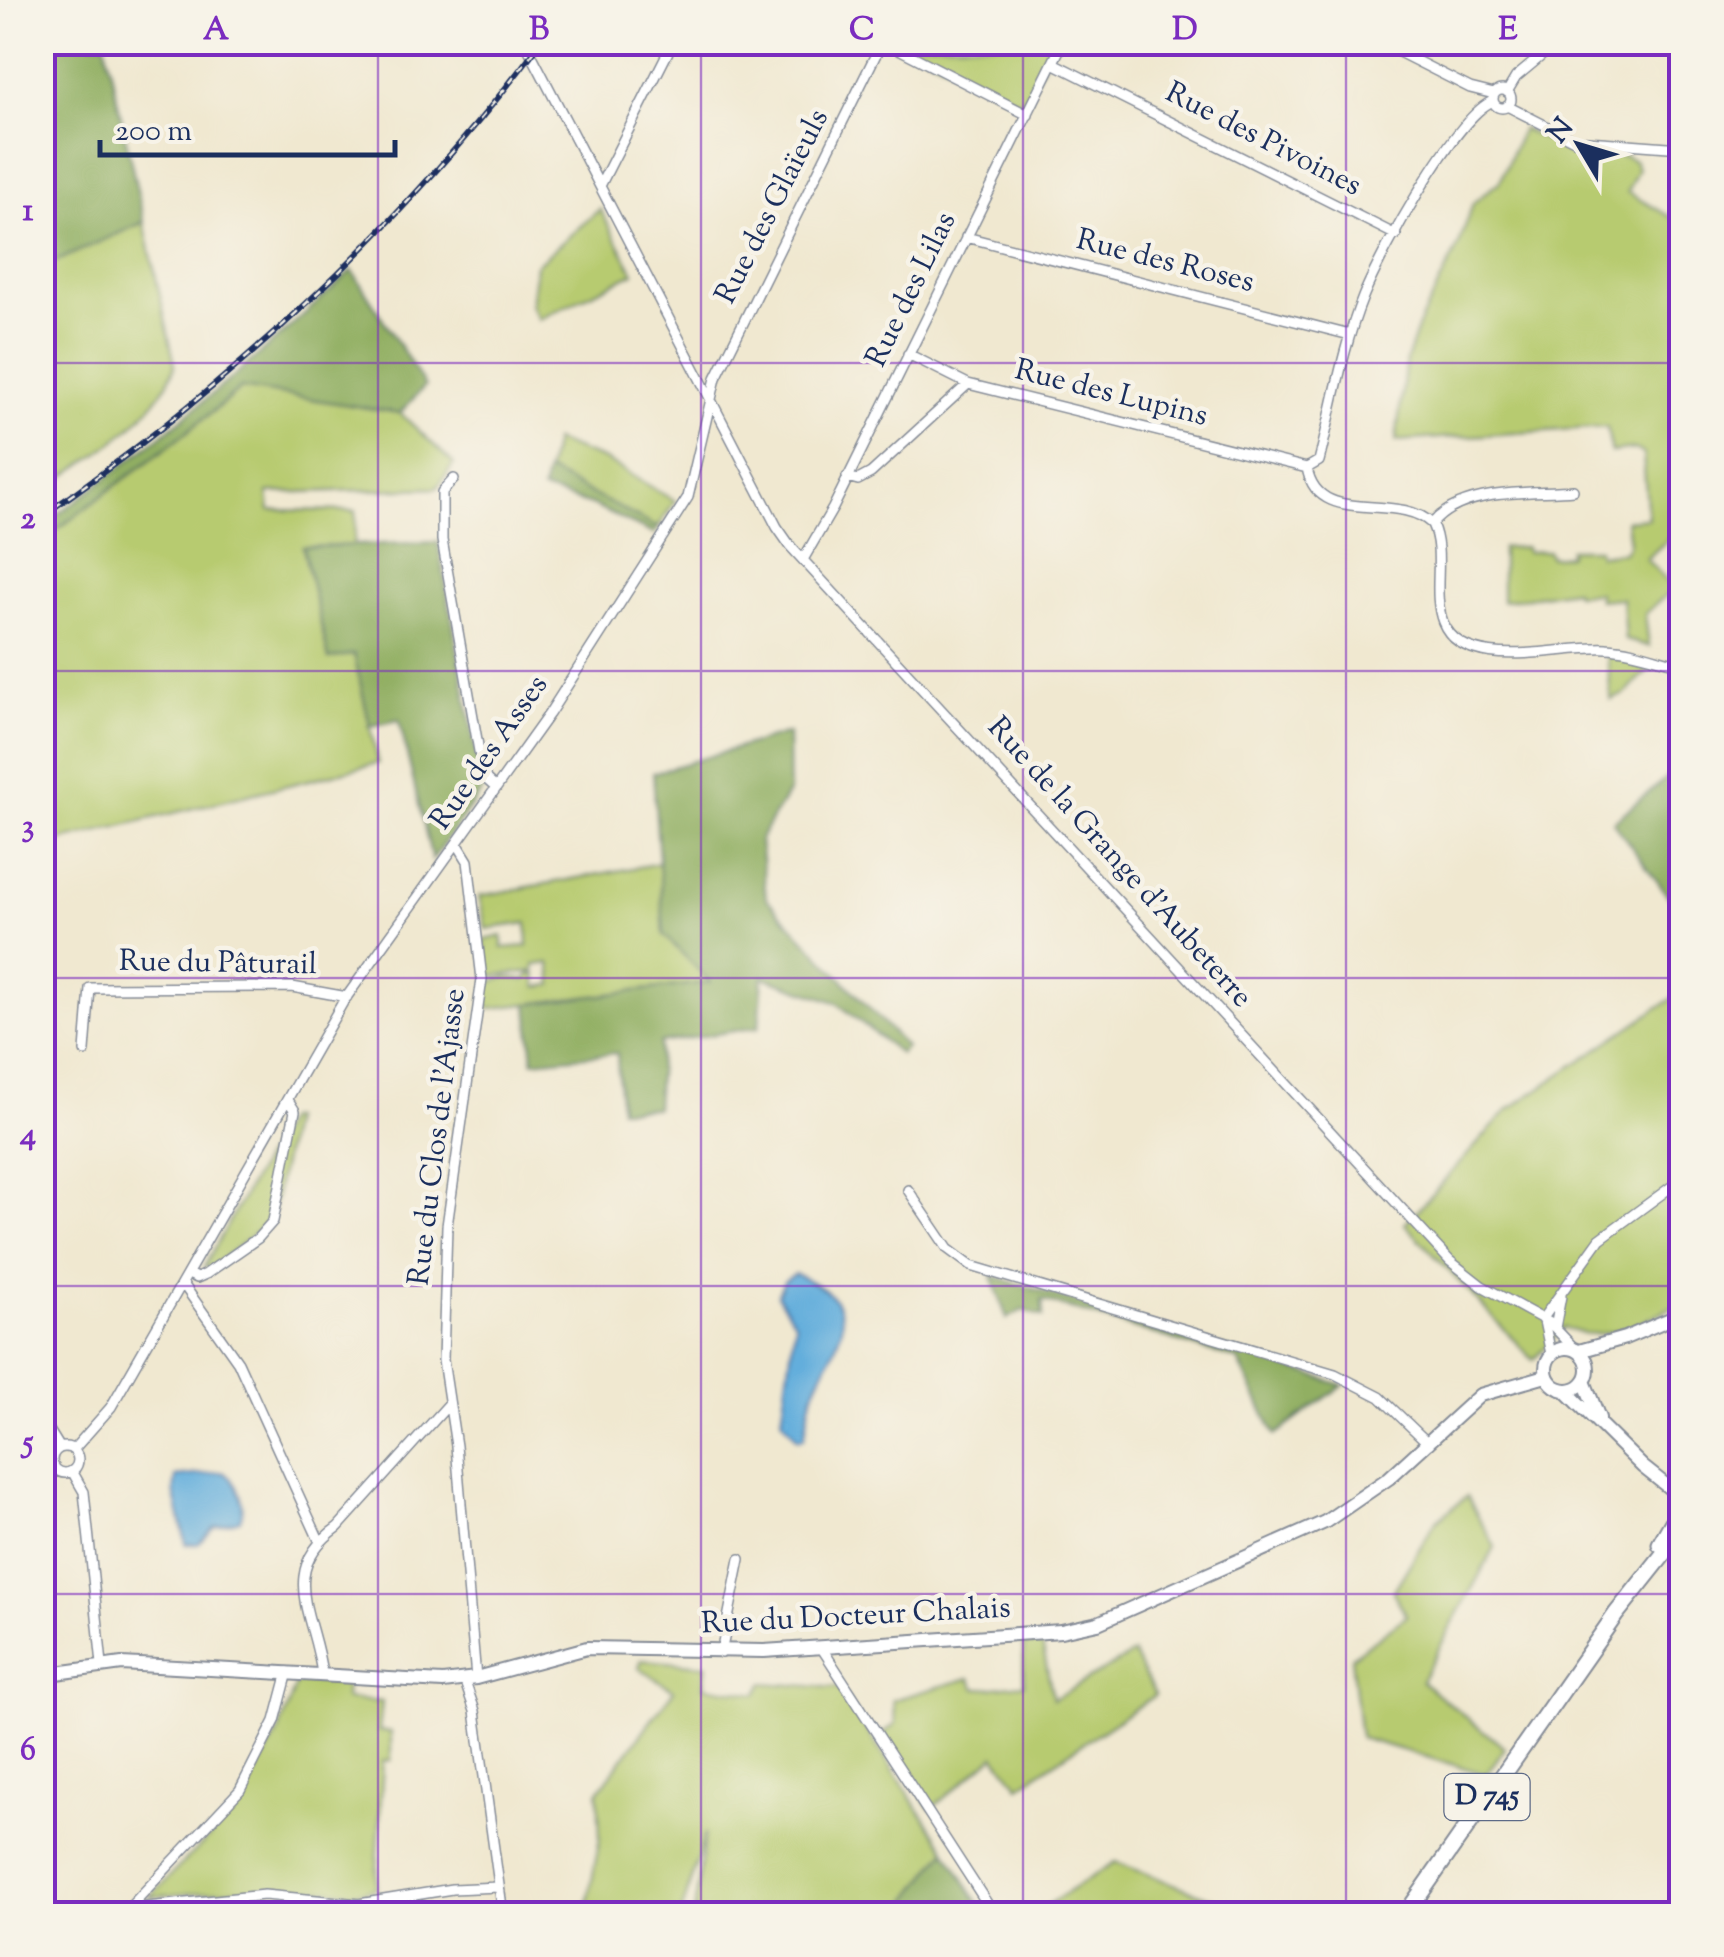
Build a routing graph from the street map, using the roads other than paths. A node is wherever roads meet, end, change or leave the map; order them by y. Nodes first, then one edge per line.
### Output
1 (525, 42) edge
2 (673, 42) edge
3 (884, 42) edge
4 (1063, 42) edge
5 (1379, 42) edge
6 (1558, 42) edge
7 (1054, 62) junction
8 (1507, 92) junction
9 (1493, 97) junction
10 (1507, 106) junction
11 (1028, 115) junction
12 (1682, 148) edge
13 (600, 184) junction
14 (1396, 235) junction
15 (966, 237) junction
16 (1350, 335) junction
17 (908, 354) junction
18 (968, 384) junction
19 (710, 395) junction
20 (1306, 468) junction
21 (848, 477) junction
22 (454, 479) dead end
23 (1573, 490) dead end
24 (1432, 524) junction
25 (804, 558) junction
26 (1682, 665) edge
27 (496, 788) junction
28 (457, 843) junction
29 (347, 997) junction
30 (85, 1051) dead end
31 (288, 1100) junction
32 (1682, 1179) edge
33 (908, 1190) dead end
34 (188, 1274) junction
35 (182, 1284) junction
36 (1562, 1293) junction
37 (1682, 1314) edge
38 (1543, 1318) junction
39 (1555, 1328) junction
40 (1576, 1349) junction
41 (1551, 1354) junction
42 (1546, 1376) junction
43 (1584, 1381) junction
44 (1565, 1390) junction
45 (448, 1405) junction
46 (42, 1419) edge
47 (1603, 1424) junction
48 (1429, 1444) junction
49 (60, 1448) junction
50 (73, 1450) junction
51 (48, 1467) edge
52 (72, 1470) junction
53 (1680, 1491) edge
54 (1680, 1515) edge
55 (1682, 1531) edge
56 (320, 1540) junction
57 (740, 1559) dead end
58 (1632, 1591) junction
59 (821, 1647) junction
60 (721, 1653) junction
61 (102, 1664) junction
62 (288, 1672) junction
63 (322, 1674) junction
64 (42, 1676) edge
65 (470, 1679) junction
66 (499, 1888) junction
67 (128, 1908) junction
68 (101, 1914) edge
69 (503, 1914) edge
70 (994, 1914) edge
71 (1406, 1914) edge

1 - 13 street
2 - 13 street
3 - 11 street
3 - 19 street, Rue des Glaïeuls
4 - 7 street, Rue des Lilas
5 - 9 street
6 - 8 street
7 - 11 street, Rue des Lilas
7 - 14 street, Rue des Pivoines
8 - 9 street
8 - 10 street
9 - 10 street
9 - 14 street
10 - 12 street
11 - 15 street, Rue des Lilas
13 - 19 street
14 - 16 street
15 - 16 street, Rue des Roses
15 - 17 street, Rue des Lilas
16 - 20 street
17 - 18 street, Rue des Lupins
17 - 21 street, Rue des Lilas
18 - 20 street, Rue des Lupins
18 - 21 street
19 - 25 street, Rue de la Grange d'Aubeterre
19 - 27 street, Rue des Asses
20 - 24 street
21 - 25 street, Rue des Lilas
22 - 27 street
23 - 24 street
24 - 26 street
25 - 38 street, Rue de la Grange d'Aubeterre
27 - 28 street, Rue des Asses
28 - 29 street, Rue des Asses
28 - 45 street, Rue du Clos de l'Ajasse
29 - 30 street, Rue du Pâturail
29 - 31 street, Rue des Asses
31 - 34 street, Rue des Asses
31 - 34 street
32 - 36 street
33 - 48 street
34 - 35 street, Rue des Asses
35 - 50 street, Rue des Asses
35 - 56 street
36 - 38 street
36 - 39 street
37 - 40 main road
38 - 39 street, Rue de la Grange d'Aubeterre
38 - 41 street
39 - 40 street, Rue de la Grange d'Aubeterre
40 - 41 main road
40 - 43 main road
41 - 42 main road
42 - 44 main road
42 - 48 main road, Rue du Docteur Chalais
43 - 44 main road
43 - 47 main road
44 - 47 main road
45 - 56 street
45 - 65 street, Rue du Clos de l'Ajasse
46 - 49 street
47 - 53 main road
48 - 59 main road, Rue du Docteur Chalais
49 - 50 street
49 - 51 street
50 - 52 street
51 - 52 street
52 - 61 street
53 - 54 main road
54 - 58 main road, D 745
55 - 58 main road, D 745
56 - 63 street
57 - 60 street
58 - 71 main road, D 745
59 - 60 main road, Rue du Docteur Chalais
59 - 70 street
60 - 65 main road, Rue du Docteur Chalais
61 - 62 main road, Rue du Docteur Chalais
61 - 64 main road, Rue du Docteur Chalais
62 - 63 main road, Rue du Docteur Chalais
62 - 67 street
63 - 65 main road, Rue du Docteur Chalais
65 - 66 street, Rue du Clos de l'Ajasse
66 - 67 street
66 - 69 street, Rue du Clos de l'Ajasse
67 - 68 street

